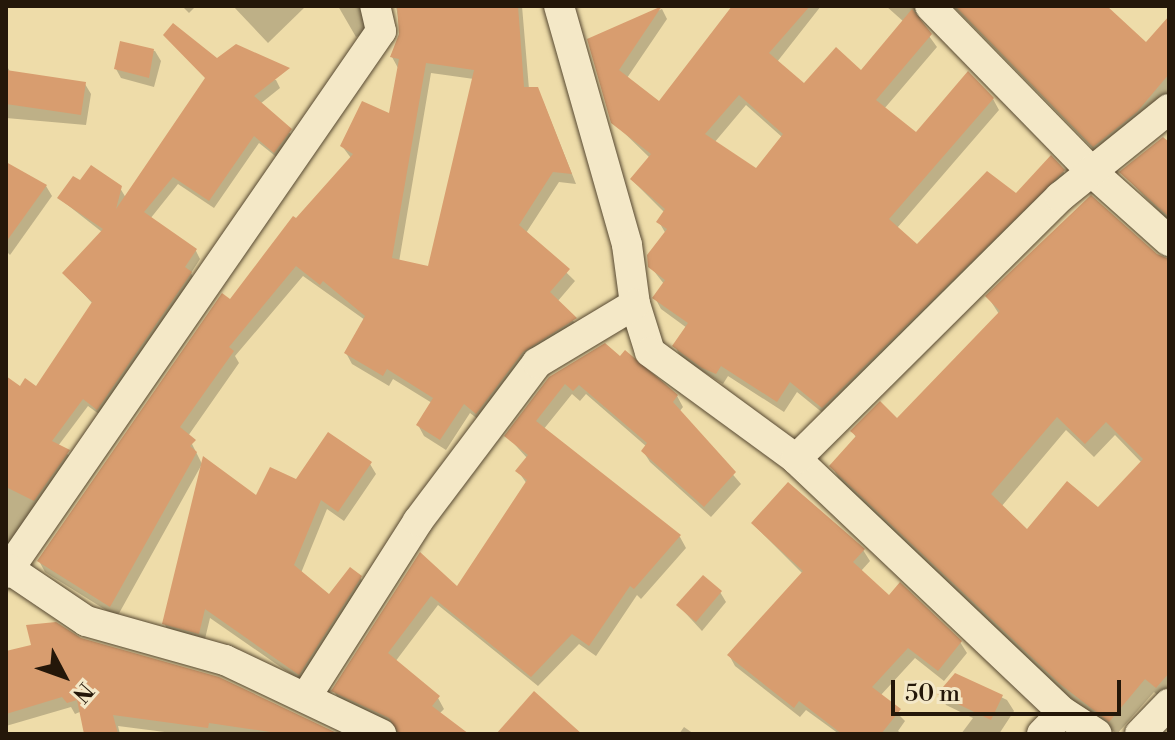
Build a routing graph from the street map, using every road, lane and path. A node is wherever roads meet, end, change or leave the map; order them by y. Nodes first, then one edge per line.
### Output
1 (375, 6) edge
2 (559, 6) edge
3 (930, 6) edge
4 (1169, 109) edge
5 (1091, 171) junction
6 (1169, 241) edge
7 (635, 304) junction
8 (796, 459) junction
9 (8, 571) edge
10 (306, 697) junction
11 (1169, 704) edge
12 (1063, 712) junction
13 (375, 732) edge
14 (1042, 734) edge
15 (1097, 734) edge
16 (1140, 734) edge

1 - 9 street
2 - 7 street
3 - 5 street
4 - 5 street
5 - 6 street
5 - 8 street
7 - 8 street
7 - 10 street
8 - 12 street
9 - 10 street
10 - 13 street
11 - 16 street
12 - 14 street
12 - 15 street

